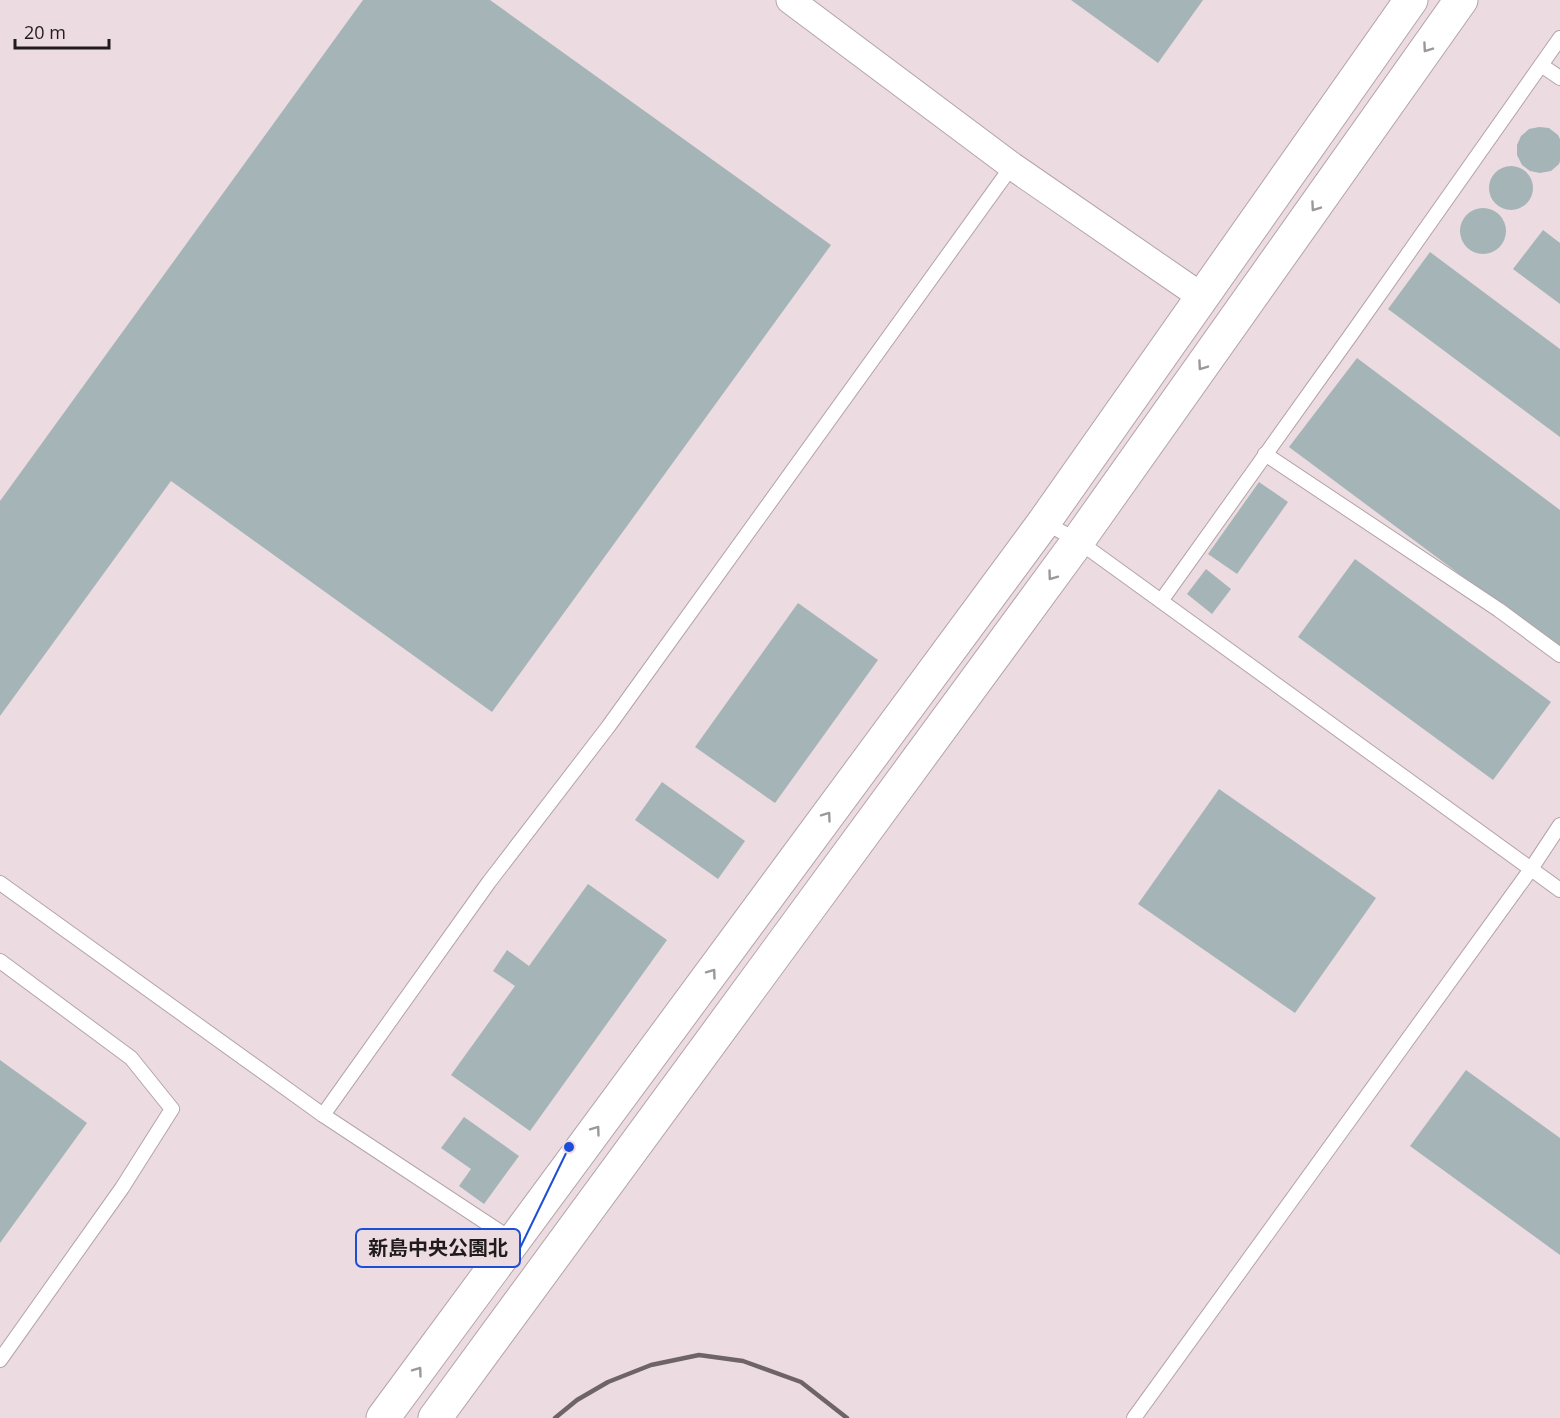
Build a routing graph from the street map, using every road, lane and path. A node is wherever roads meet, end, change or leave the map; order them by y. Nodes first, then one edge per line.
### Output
1 (789, 0) edge
2 (1411, 0) edge
3 (1461, 0) edge
4 (1560, 38) edge
5 (1540, 65) junction
6 (1560, 78) edge
7 (1012, 166) junction
8 (1202, 297) junction
9 (1265, 454) junction
10 (1044, 522) junction
11 (1078, 541) junction
12 (1161, 601) junction
13 (1560, 655) edge
14 (1560, 825) edge
15 (1531, 869) junction
16 (0, 883) edge
17 (1560, 890) edge
18 (0, 961) edge
19 (323, 1115) junction
20 (514, 1241) junction
21 (0, 1360) edge
22 (383, 1418) edge
23 (435, 1418) edge
24 (1134, 1418) edge

1 - 7 street
2 - 8 street
3 -> 11 street
4 - 5 lane
5 - 6 lane
5 - 9 lane
7 - 8 street
7 - 19 lane
8 - 10 street
9 - 12 lane
9 - 13 lane
10 - 11 lane
20 -> 10 street
11 - 12 lane
11 -> 23 street
12 - 15 lane
14 - 15 lane
15 - 17 lane
15 - 24 lane
16 - 19 lane
18 - 21 lane
19 - 20 lane
22 -> 20 street

